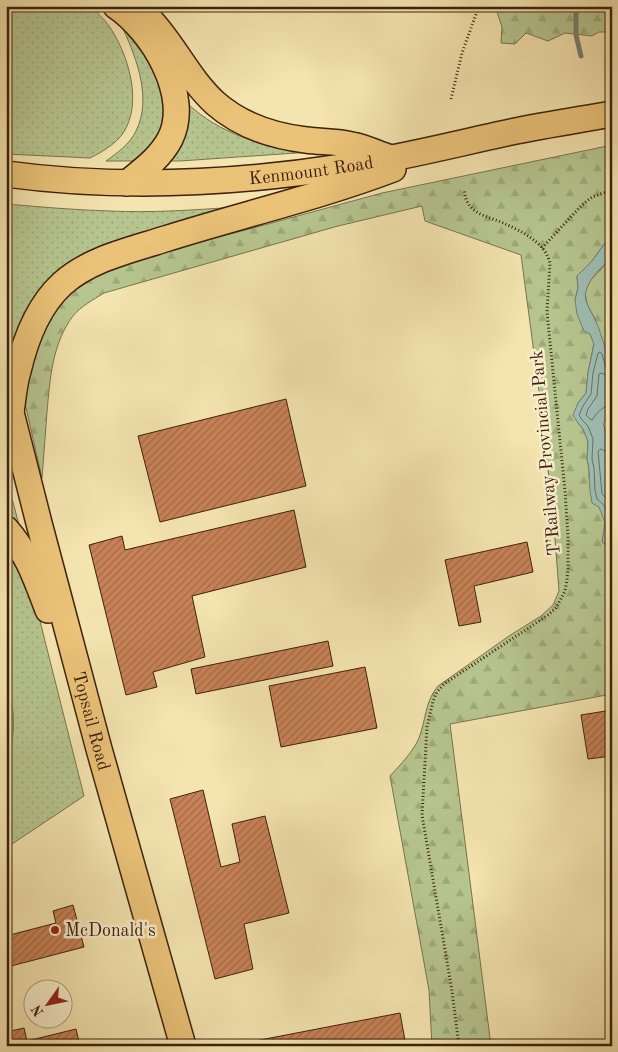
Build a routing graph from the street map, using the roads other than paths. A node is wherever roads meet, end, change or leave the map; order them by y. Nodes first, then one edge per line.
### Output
1 (116, 6) edge
2 (135, 6) edge
3 (612, 114) edge
4 (451, 145) junction
5 (390, 158) junction
6 (13, 175) edge
7 (127, 183) junction
8 (9, 403) edge
9 (12, 438) edge
10 (6, 529) edge
11 (86, 694) junction
12 (182, 1046) edge

1 - 7 main road
2 - 5 main road
3 - 4 main road, Kenmount Road
4 - 5 main road, Kenmount Road
4 - 8 main road
5 - 7 main road, Kenmount Road
6 - 7 main road, Kenmount Road
8 - 9 main road, Topsail Road
9 - 11 main road, Topsail Road
10 - 11 main road
11 - 12 main road, Topsail Road

